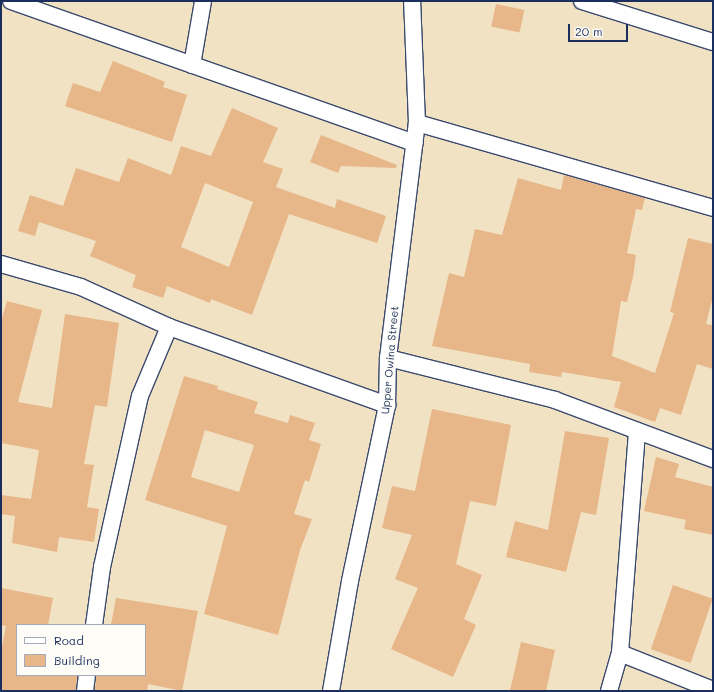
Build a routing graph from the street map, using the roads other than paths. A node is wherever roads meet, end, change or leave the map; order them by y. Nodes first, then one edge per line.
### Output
1 (11, 1) edge
2 (203, 1) edge
3 (412, 1) edge
4 (582, 1) edge
5 (713, 40) edge
6 (192, 65) junction
7 (417, 123) junction
8 (415, 143) junction
9 (713, 208) edge
10 (1, 264) edge
11 (169, 327) junction
12 (388, 358) junction
13 (387, 405) junction
14 (637, 432) junction
15 (713, 459) edge
16 (94, 624) edge
17 (620, 653) junction
18 (87, 676) edge
19 (713, 690) edge
20 (85, 691) edge
21 (331, 691) edge
22 (609, 691) edge

1 - 6 street
2 - 6 street
3 - 7 street, Upper Owina Street
4 - 5 street
6 - 8 street
7 - 8 street, Upper Owina Street
7 - 9 street
8 - 12 street, Upper Owina Street
10 - 11 street
11 - 13 street
11 - 16 street
12 - 13 street, Upper Owina Street
12 - 14 street
13 - 21 street, Upper Owina Street
14 - 15 street
14 - 17 street
17 - 19 street
17 - 22 street
18 - 20 street

